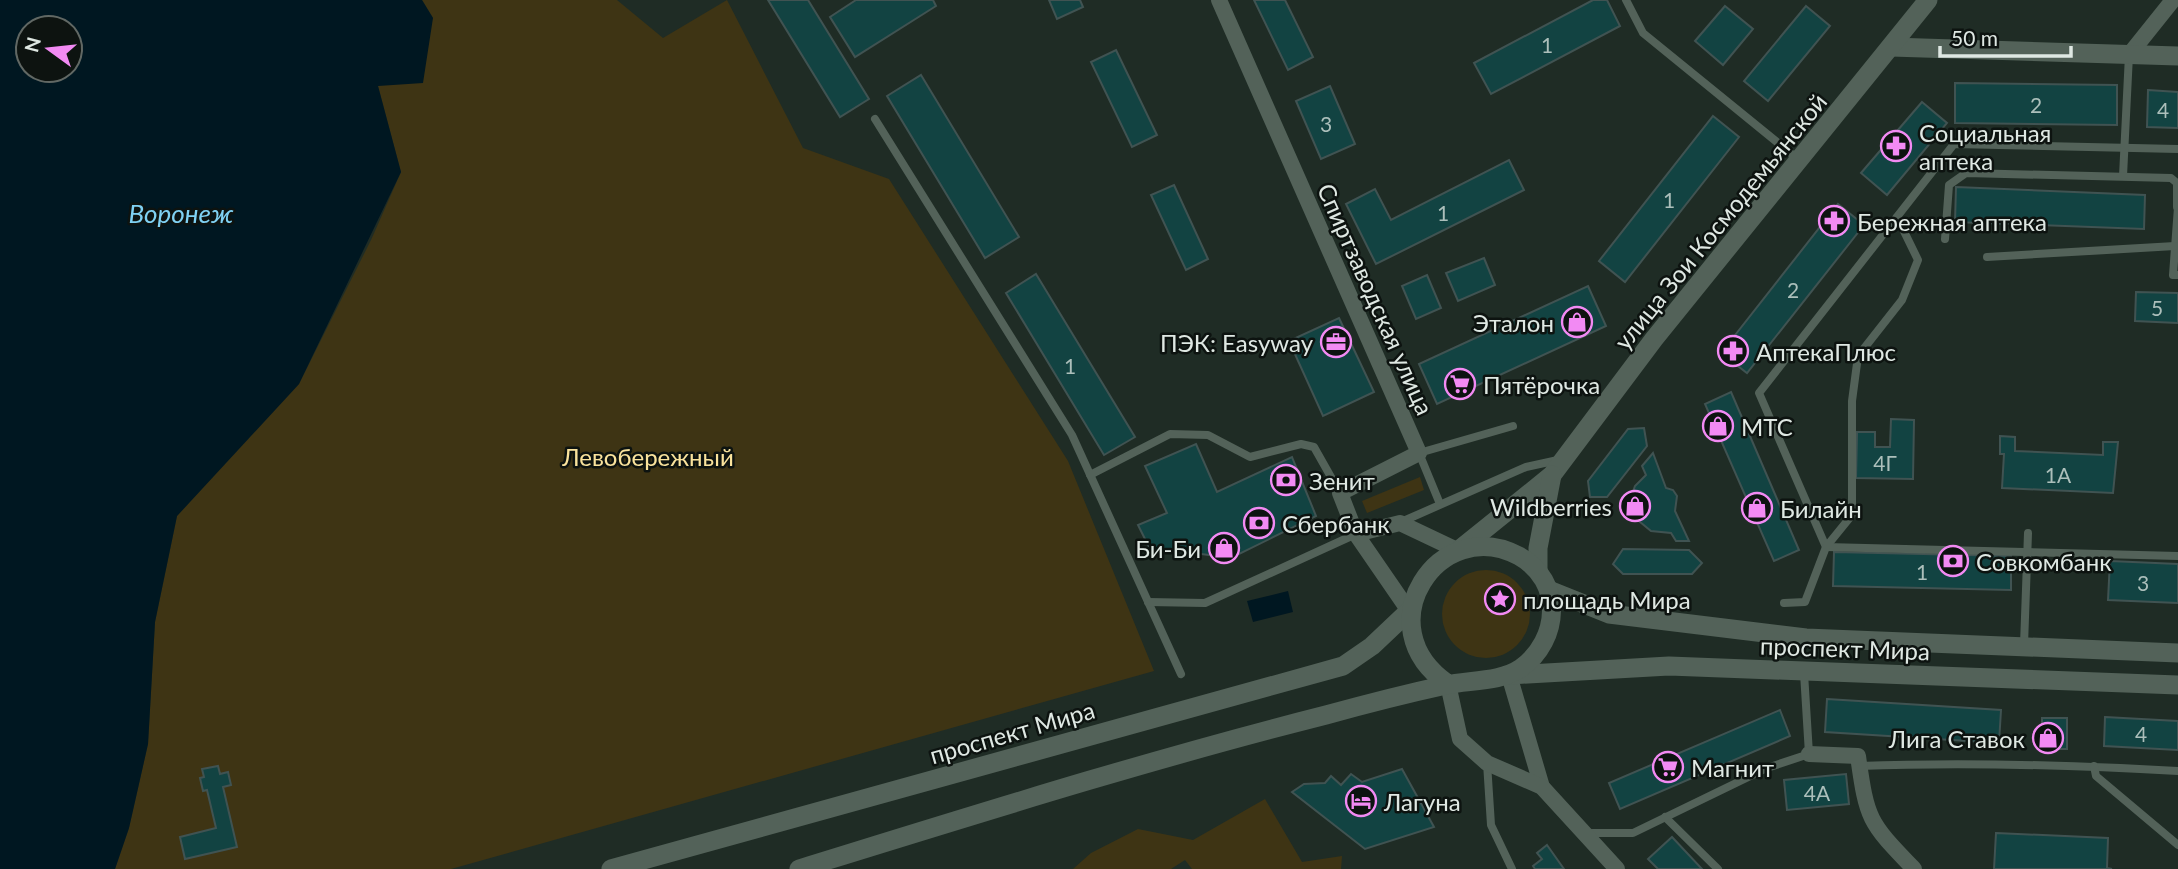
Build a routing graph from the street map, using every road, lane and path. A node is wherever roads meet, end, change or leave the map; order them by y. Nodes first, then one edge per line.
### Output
1 (1219, 0) edge
2 (1626, 0) edge
3 (1928, 0) edge
4 (2173, 0) edge
5 (1891, 47) junction
6 (2129, 55) junction
7 (2178, 57) edge
8 (874, 120) dead end
9 (2124, 148) junction
10 (2178, 149) edge
11 (1800, 161) junction
12 (2123, 176) junction
13 (2178, 206) edge
14 (1897, 217) junction
15 (1945, 239) dead end
16 (2175, 246) junction
17 (1987, 257) dead end
18 (2178, 275) edge
19 (1513, 426) dead end
20 (1419, 453) junction
21 (1558, 467) junction
22 (1090, 475) junction
23 (1339, 493) junction
24 (1440, 504) junction
25 (1400, 523) junction
26 (2028, 533) dead end
27 (1356, 534) junction
28 (1826, 547) junction
29 (1459, 551) junction
30 (2027, 552) junction
31 (2178, 556) edge
32 (1538, 571) junction
33 (1549, 590) junction
34 (1148, 602) junction
35 (1784, 603) dead end
36 (1409, 611) junction
37 (2024, 647) junction
38 (2178, 653) edge
39 (1804, 671) junction
40 (1181, 674) dead end
41 (1509, 675) junction
42 (1448, 684) junction
43 (2178, 685) edge
44 (1809, 754) junction
45 (1487, 763) junction
46 (1859, 766) junction
47 (2094, 766) junction
48 (2178, 771) edge
49 (1542, 787) junction
50 (1665, 817) junction
51 (1586, 833) junction
52 (2178, 845) edge
53 (611, 869) edge
54 (799, 869) edge
55 (1511, 869) edge
56 (1617, 869) edge
57 (1717, 869) edge
58 (1914, 869) edge

1 - 20 street, Спиртзаводская улица
2 - 11 lane
3 - 5 main road, улица Зои Космодемьянской
4 - 6 street
5 - 6 main road
5 - 11 main road, улица Зои Космодемьянской
6 - 7 main road
6 - 9 lane
8 - 22 lane
9 - 10 lane
9 - 12 lane
9 - 14 lane
11 - 21 main road, улица Зои Космодемьянской
12 - 13 lane
12 - 15 lane
13 - 16 lane
14 - 28 lane
14 - 28 lane
16 - 17 lane
16 - 18 lane
19 - 20 lane
20 - 23 street, Спиртзаводская улица
20 - 24 lane
21 - 24 lane
21 - 29 main road, улица Зои Космодемьянской
21 - 32 main road, улица Зои Космодемьянской
22 - 23 lane
22 - 34 lane
23 - 27 street
24 - 25 lane
25 - 27 street
25 - 29 street
26 - 30 lane
27 - 34 lane
27 - 36 street
28 - 30 lane
28 - 35 lane
29 - 32 main road
29 - 36 main road
30 - 31 lane
30 - 37 lane
32 - 33 main road
33 - 37 main road, проспект Мира
33 - 41 main road
34 - 40 lane
36 - 42 main road
36 - 53 main road, проспект Мира
37 - 38 main road, проспект Мира
39 - 41 main road, проспект Мира
39 - 43 main road, проспект Мира
39 - 44 lane
41 - 42 main road
41 - 49 street
42 - 45 street
42 - 54 main road
44 - 46 street
44 - 50 lane
45 - 49 street
45 - 55 lane
46 - 47 lane
46 - 58 street
47 - 48 lane
47 - 52 lane
49 - 51 street
50 - 51 lane
50 - 57 lane
51 - 56 street

